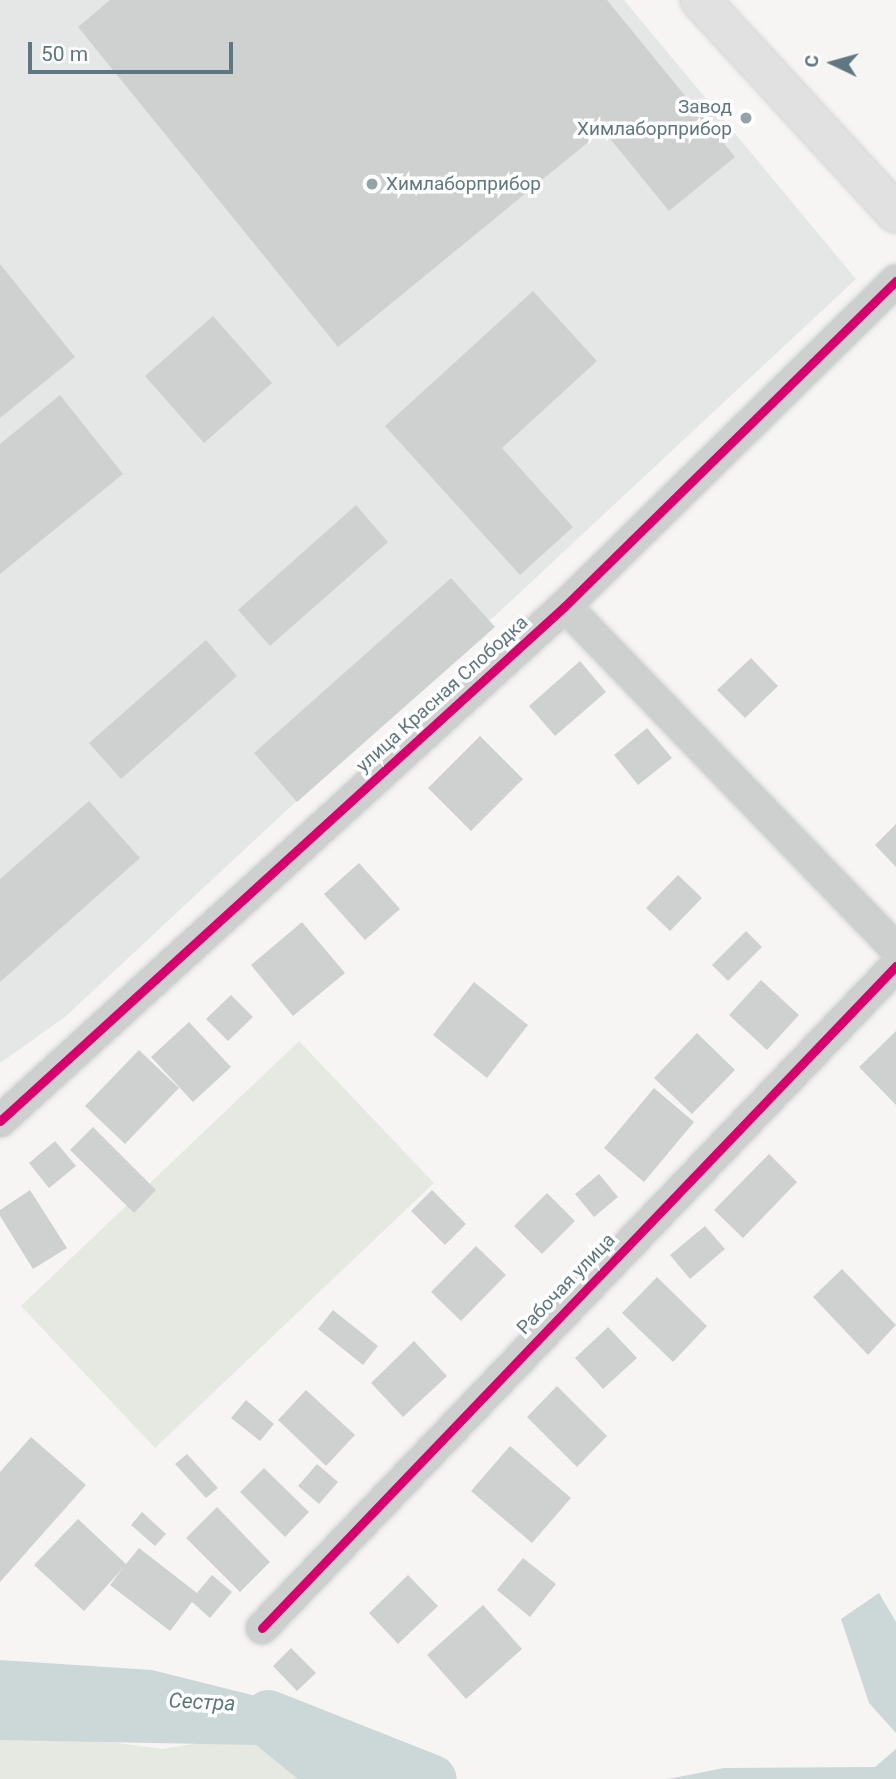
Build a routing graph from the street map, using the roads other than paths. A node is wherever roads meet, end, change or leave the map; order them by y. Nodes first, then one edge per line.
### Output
1 (700, 0) edge
2 (896, 213) edge
3 (896, 281) edge
4 (565, 606) junction
5 (896, 949) edge
6 (896, 965) edge
7 (0, 1121) edge
8 (262, 1628) dead end

1 - 2 highway
3 - 4 street, улица Красная Слободка
4 - 5 street
4 - 7 street, улица Красная Слободка
6 - 8 street, Рабочая улица

